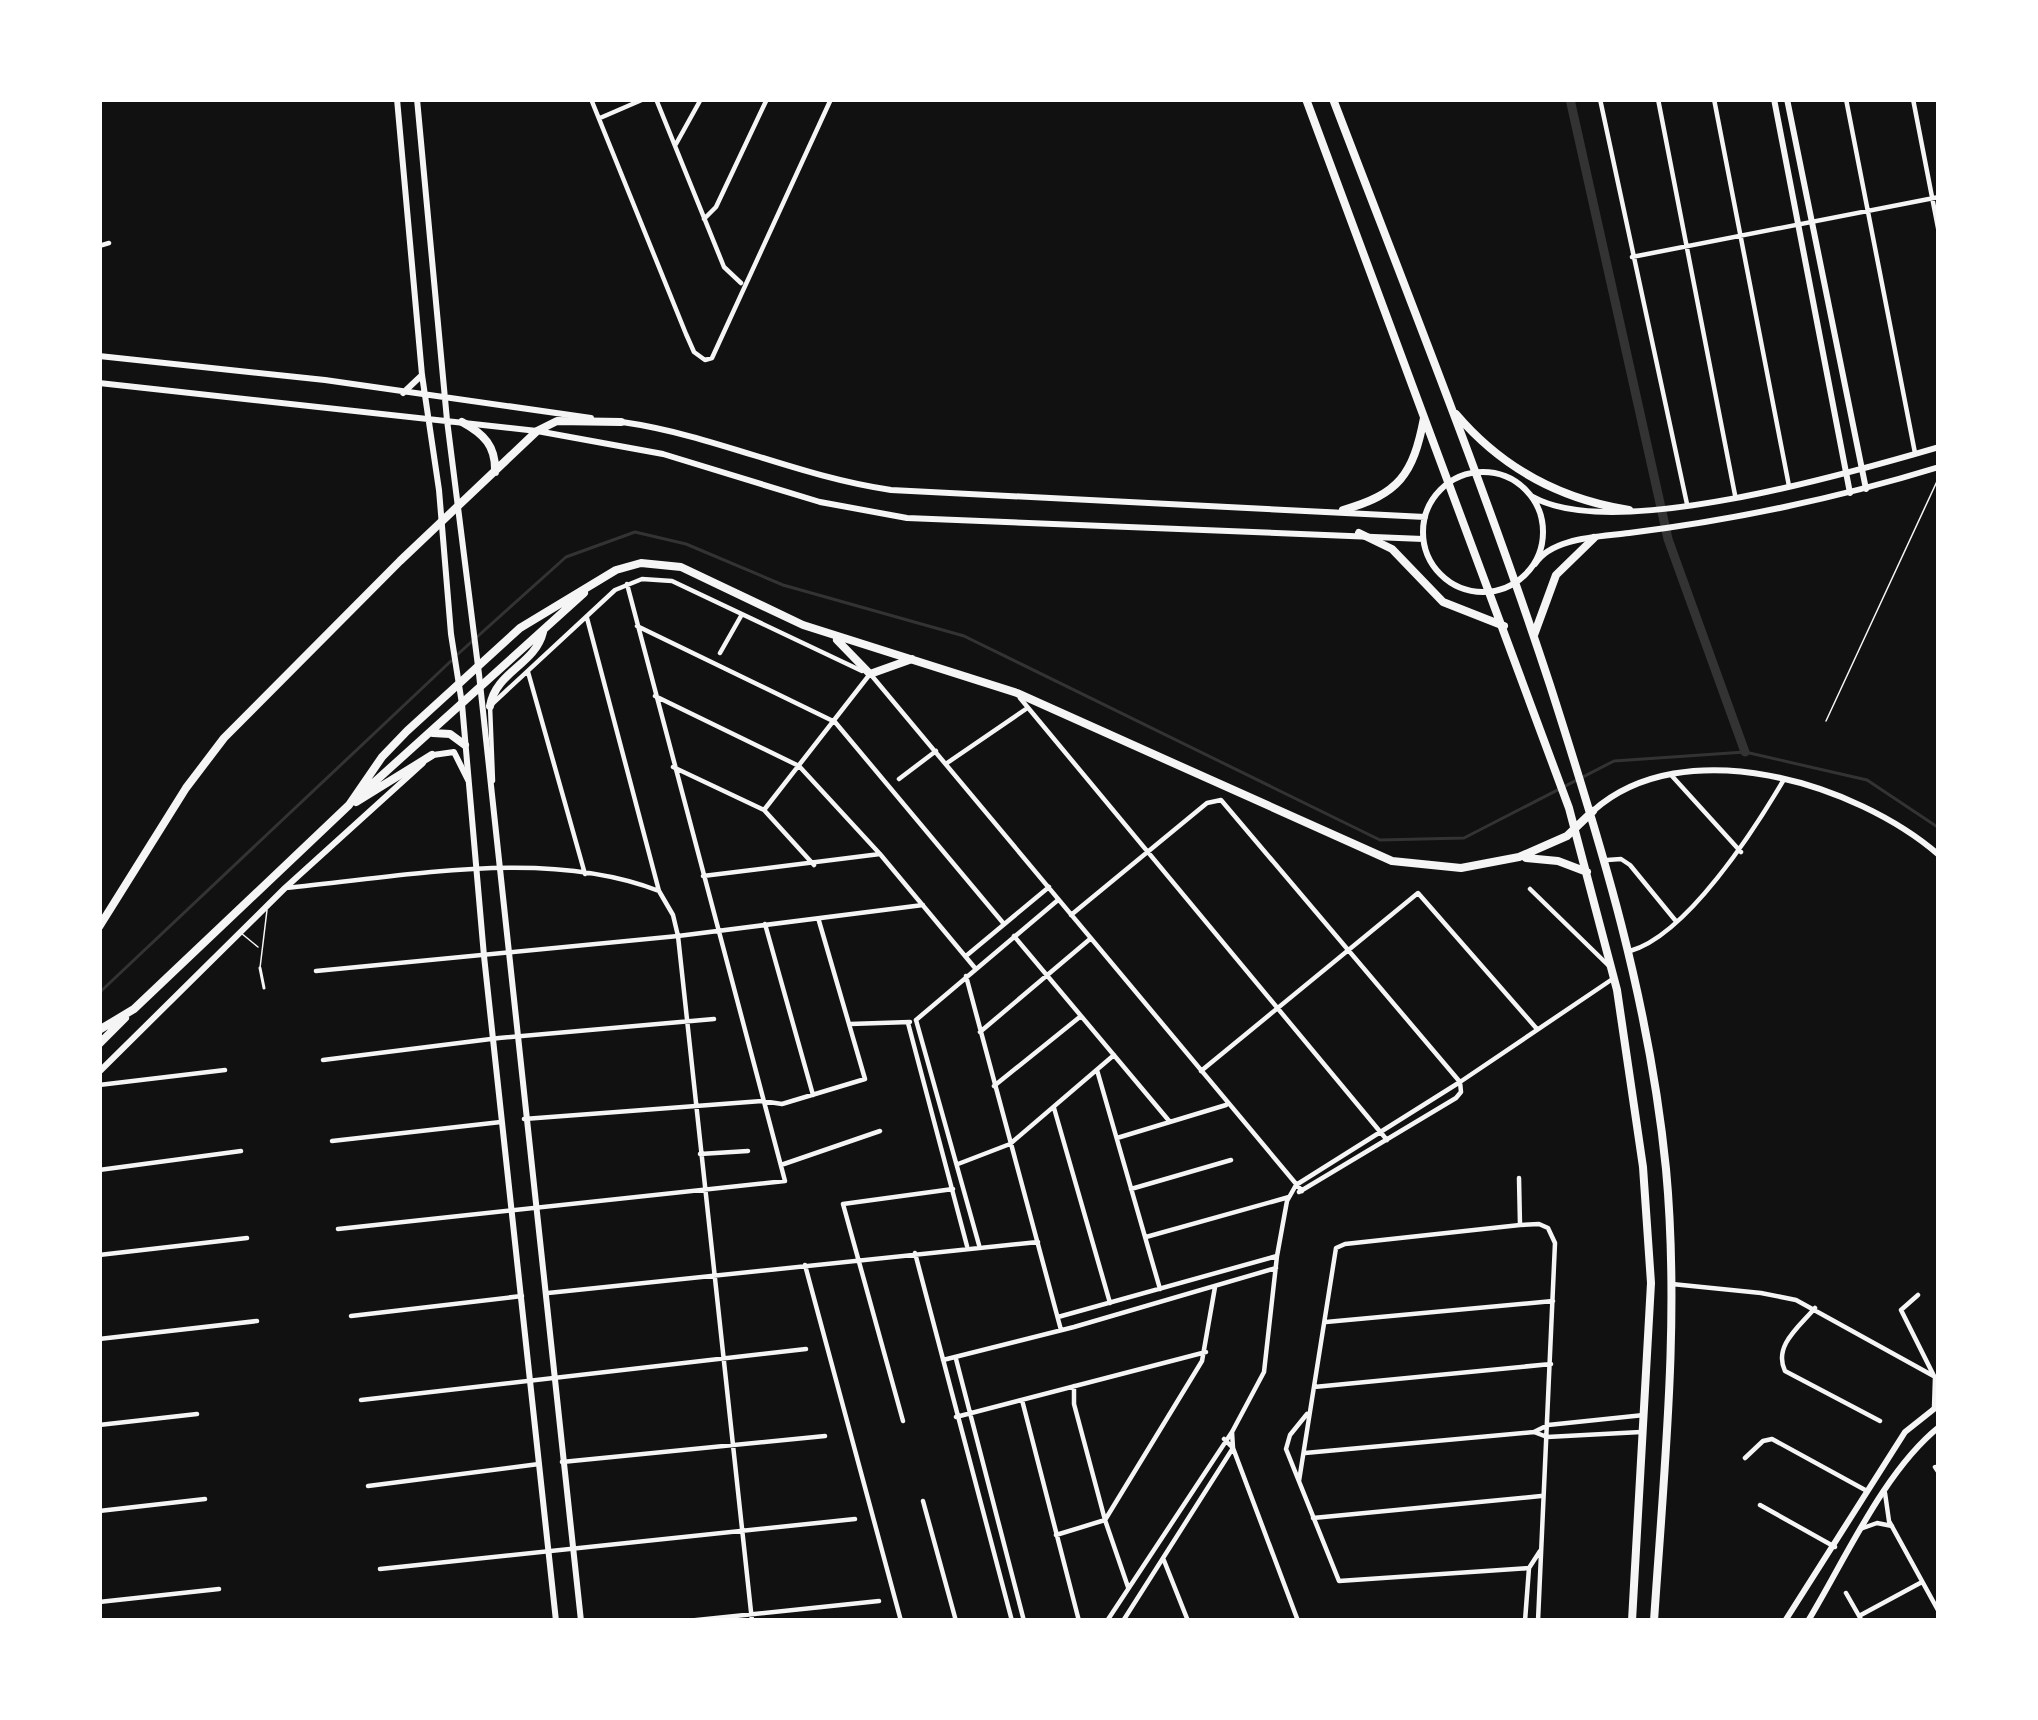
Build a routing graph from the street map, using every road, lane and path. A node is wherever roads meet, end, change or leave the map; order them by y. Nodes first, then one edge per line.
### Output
1 (397, 99) edge
2 (417, 99) edge
3 (591, 99) edge
4 (644, 99) edge
5 (656, 99) edge
6 (701, 99) edge
7 (767, 99) edge
8 (831, 99) edge
9 (1306, 99) edge
10 (1333, 99) edge
11 (1600, 99) edge
12 (1658, 99) edge
13 (1714, 99) edge
14 (1774, 99) edge
15 (1787, 99) edge
16 (1846, 99) edge
17 (1913, 99) edge
18 (599, 118) junction
19 (676, 144) junction
20 (1935, 198) edge
21 (1867, 210) junction
22 (704, 219) junction
23 (1810, 220) junction
24 (1798, 223) junction
25 (1939, 232) edge
26 (1740, 233) junction
27 (109, 242) dead end
28 (1686, 245) junction
29 (99, 246) edge
30 (1633, 257) junction
31 (743, 285) junction
32 (99, 356) edge
33 (422, 375) junction
34 (99, 383) edge
35 (403, 393) junction
36 (426, 396) junction
37 (445, 399) junction
38 (1448, 403) junction
39 (429, 417) junction
40 (1425, 417) junction
41 (447, 419) junction
42 (462, 422) junction
43 (621, 422) junction
44 (537, 430) junction
45 (1939, 447) edge
46 (1916, 454) junction
47 (1939, 467) edge
48 (1862, 469) junction
49 (495, 472) junction
50 (1475, 472) junction
51 (1846, 473) junction
52 (1939, 477) edge
53 (1450, 481) junction
54 (1789, 486) junction
55 (1865, 489) junction
56 (1850, 493) junction
57 (1735, 495) junction
58 (1533, 497) junction
59 (1682, 504) junction
60 (460, 507) junction
61 (1628, 509) junction
62 (1342, 510) junction
63 (1425, 517) junction
64 (442, 524) junction
65 (1359, 533) junction
66 (1594, 538) junction
67 (1424, 539) junction
68 (1535, 564) junction
69 (603, 578) junction
70 (626, 583) junction
71 (1516, 583) junction
72 (1492, 592) junction
73 (741, 614) junction
74 (586, 618) junction
75 (637, 626) junction
76 (1504, 626) junction
77 (544, 627) junction
78 (832, 634) junction
79 (1534, 637) junction
80 (720, 653) dead end
81 (916, 658) junction
82 (528, 672) junction
83 (870, 674) junction
84 (480, 687) junction
85 (1017, 693) junction
86 (655, 696) junction
87 (462, 704) junction
88 (490, 706) junction
89 (1026, 709) junction
90 (1826, 721) dead end
91 (835, 722) junction
92 (431, 734) junction
93 (465, 745) junction
94 (936, 751) junction
95 (432, 755) junction
96 (946, 763) junction
97 (799, 766) junction
98 (674, 767) junction
99 (1670, 773) junction
100 (899, 779) dead end
101 (1783, 781) junction
102 (469, 783) junction
103 (490, 786) junction
104 (349, 805) junction
105 (764, 810) junction
106 (1593, 811) junction
107 (1576, 830) junction
108 (1147, 852) junction
109 (1741, 852) junction
110 (880, 854) junction
111 (1939, 855) edge
112 (1519, 857) junction
113 (1606, 860) junction
114 (814, 865) junction
115 (499, 867) junction
116 (476, 870) junction
117 (1587, 873) junction
118 (585, 874) junction
119 (703, 876) junction
120 (1049, 887) junction
121 (285, 888) junction
122 (1530, 889) dead end
123 (659, 891) junction
124 (1059, 899) junction
125 (923, 905) junction
126 (268, 907) junction
127 (1072, 915) junction
128 (818, 919) junction
129 (1675, 920) junction
130 (99, 924) edge
131 (765, 924) junction
132 (1004, 924) junction
133 (241, 932) junction
134 (718, 932) junction
135 (678, 936) junction
136 (1014, 936) junction
137 (1090, 938) junction
138 (1347, 949) junction
139 (261, 950) junction
140 (1630, 950) junction
141 (508, 954) junction
142 (484, 956) junction
143 (966, 956) junction
144 (260, 968) joint
145 (975, 968) junction
146 (316, 971) dead end
147 (1613, 974) junction
148 (966, 976) junction
149 (1047, 976) junction
150 (264, 988) dead end
151 (1276, 1007) junction
152 (134, 1009) junction
153 (1081, 1016) junction
154 (714, 1018) dead end
155 (912, 1021) junction
156 (685, 1022) junction
157 (850, 1024) junction
158 (1537, 1029) junction
159 (99, 1030) edge
160 (980, 1032) junction
161 (515, 1036) junction
162 (492, 1039) junction
163 (99, 1044) edge
164 (1114, 1055) junction
165 (323, 1060) dead end
166 (225, 1070) dead end
167 (1097, 1070) junction
168 (1200, 1071) junction
169 (99, 1072) edge
170 (1460, 1082) junction
171 (99, 1085) edge
172 (994, 1086) junction
173 (813, 1095) junction
174 (762, 1101) junction
175 (694, 1105) junction
176 (1228, 1105) junction
177 (1054, 1108) junction
178 (524, 1120) junction
179 (501, 1122) junction
180 (1170, 1122) junction
181 (880, 1131) dead end
182 (1379, 1131) junction
183 (1117, 1138) junction
184 (1387, 1140) junction
185 (332, 1142) dead end
186 (1010, 1144) junction
187 (241, 1151) dead end
188 (748, 1151) dead end
189 (700, 1154) junction
190 (1232, 1160) dead end
191 (782, 1165) junction
192 (956, 1165) junction
193 (99, 1171) edge
194 (1519, 1178) dead end
195 (1296, 1185) junction
196 (704, 1188) junction
197 (1132, 1189) junction
198 (953, 1190) junction
199 (1302, 1191) junction
200 (1290, 1195) junction
201 (536, 1207) junction
202 (513, 1210) junction
203 (1520, 1225) junction
204 (338, 1229) dead end
205 (1146, 1237) junction
206 (247, 1238) dead end
207 (1038, 1242) junction
208 (968, 1246) junction
209 (979, 1246) junction
210 (915, 1253) junction
211 (99, 1256) edge
212 (1277, 1256) junction
213 (858, 1258) junction
214 (805, 1265) junction
215 (1276, 1268) junction
216 (715, 1274) junction
217 (1672, 1284) junction
218 (1215, 1287) junction
219 (1160, 1289) junction
220 (545, 1293) junction
221 (1918, 1294) dead end
222 (522, 1296) junction
223 (1553, 1301) junction
224 (1110, 1303) junction
225 (1814, 1308) junction
226 (351, 1316) dead end
227 (1058, 1317) junction
228 (257, 1322) dead end
229 (1323, 1323) junction
230 (1061, 1330) junction
231 (99, 1339) edge
232 (806, 1349) dead end
233 (1205, 1352) junction
234 (955, 1357) junction
235 (724, 1359) junction
236 (943, 1360) junction
237 (1551, 1364) junction
238 (554, 1378) junction
239 (1937, 1378) edge
240 (530, 1381) junction
241 (1074, 1386) junction
242 (1314, 1387) junction
243 (362, 1400) dead end
244 (1022, 1400) junction
245 (1937, 1407) edge
246 (1311, 1410) junction
247 (970, 1413) junction
248 (197, 1414) dead end
249 (1644, 1415) junction
250 (956, 1417) junction
251 (903, 1421) dead end
252 (1880, 1421) dead end
253 (99, 1425) edge
254 (1547, 1425) junction
255 (1939, 1427) edge
256 (1643, 1431) junction
257 (1232, 1432) junction
258 (1534, 1432) junction
259 (825, 1436) dead end
260 (1547, 1437) junction
261 (1224, 1439) junction
262 (732, 1447) junction
263 (1233, 1448) junction
264 (1303, 1453) junction
265 (1744, 1457) dead end
266 (562, 1462) junction
267 (539, 1465) junction
268 (1299, 1481) junction
269 (368, 1486) dead end
270 (1867, 1491) junction
271 (1885, 1492) junction
272 (1543, 1496) junction
273 (205, 1499) dead end
274 (923, 1501) dead end
275 (1760, 1504) dead end
276 (99, 1511) edge
277 (1313, 1518) junction
278 (855, 1519) dead end
279 (1105, 1520) junction
280 (1892, 1526) junction
281 (1863, 1528) junction
282 (742, 1530) junction
283 (1056, 1535) junction
284 (1835, 1547) junction
285 (572, 1549) junction
286 (549, 1551) junction
287 (1540, 1551) junction
288 (1163, 1558) junction
289 (1529, 1568) junction
290 (380, 1569) dead end
291 (1923, 1581) junction
292 (1129, 1587) junction
293 (219, 1589) dead end
294 (1846, 1593) dead end
295 (879, 1601) dead end
296 (99, 1602) edge
297 (1939, 1612) edge
298 (751, 1618) edge
299 (1860, 1618) edge
300 (556, 1621) edge
301 (581, 1621) edge
302 (687, 1621) edge
303 (901, 1621) edge
304 (956, 1621) edge
305 (1012, 1621) edge
306 (1024, 1621) edge
307 (1079, 1621) edge
308 (1107, 1621) edge
309 (1124, 1621) edge
310 (1188, 1621) edge
311 (1298, 1621) edge
312 (1525, 1621) edge
313 (1538, 1621) edge
314 (1632, 1621) edge
315 (1654, 1621) edge
316 (1786, 1621) edge
317 (1808, 1621) edge

1 - 33 main road
2 - 37 main road
3 - 18 street
4 - 18 street
5 - 19 street
6 - 19 street
7 - 22 street
8 - 31 street
9 - 40 main road
10 - 38 main road
11 - 30 street
12 - 28 street
13 - 26 street
14 - 24 main road
15 - 23 main road
16 - 21 street
17 - 20 street
18 - 31 street
19 - 22 street
20 - 21 street
20 - 25 street
21 - 23 street
21 - 46 street
22 - 31 street
23 - 24 street
23 - 48 main road
24 - 26 street
24 - 51 main road
26 - 28 street
26 - 54 street
27 - 29 street
28 - 30 street
28 - 57 street
30 - 59 street
32 - 35 main road
33 - 35 main road
33 - 36 main road
34 - 39 main road
35 - 36 main road
36 - 37 main road
36 - 39 main road
37 - 41 main road
37 - 43 main road
38 - 50 main road
38 - 61 main road
39 - 41 main road
39 - 64 main road
40 - 53 main road
40 - 62 main road
41 - 42 main road
41 - 60 main road
42 - 44 main road
42 - 49 main road
43 - 44 main road
43 - 62 main road
44 - 49 main road
44 - 65 main road
45 - 46 main road
46 - 48 main road
47 - 55 main road
48 - 51 main road
48 - 55 main road
49 - 60 main road
50 - 53 main road
50 - 58 main road
50 - 71 main road
51 - 54 main road
51 - 56 main road
52 - 90 lane
53 - 63 main road
53 - 72 main road
54 - 57 main road
55 - 56 main road
56 - 66 main road
57 - 59 main road
58 - 61 main road
58 - 68 main road
59 - 61 main road
60 - 64 main road
60 - 84 main road
62 - 63 main road
63 - 67 main road
64 - 87 main road
64 - 130 main road
65 - 67 main road
65 - 76 main road
66 - 68 main road
66 - 79 main road
67 - 72 main road
68 - 71 main road
69 - 77 main road
69 - 78 main road
69 - 104 main road
70 - 73 street
70 - 74 street
70 - 75 street
71 - 72 main road
71 - 79 main road
72 - 76 main road
73 - 80 street
73 - 83 street
74 - 82 street
74 - 123 street
75 - 86 street
75 - 91 street
76 - 107 main road
77 - 84 main road
77 - 88 main road
78 - 81 main road
78 - 83 main road
79 - 106 main road
81 - 83 main road
81 - 85 main road
82 - 88 street
82 - 118 street
83 - 91 street
83 - 94 street
84 - 87 main road
84 - 103 main road
85 - 89 street
85 - 112 main road
86 - 97 street
86 - 98 street
87 - 92 main road
87 - 93 main road
88 - 103 street
89 - 96 street
89 - 108 street
91 - 97 street
91 - 132 street
92 - 93 main road
92 - 104 main road
93 - 102 main road
94 - 96 street
94 - 100 street
95 - 102 main road
95 - 104 main road
95 - 121 main road
96 - 120 street
97 - 105 street
97 - 110 street
98 - 105 street
98 - 119 street
99 - 101 main road
99 - 106 main road
99 - 109 street
101 - 109 street
101 - 111 main road
102 - 116 main road
103 - 115 main road
104 - 152 main road
105 - 114 street
106 - 107 main road
106 - 113 main road
107 - 112 main road
107 - 117 main road
108 - 127 street
108 - 138 street
108 - 151 street
109 - 129 street
110 - 114 street
110 - 125 street
112 - 117 main road
113 - 129 street
113 - 140 main road
114 - 119 street
115 - 116 street
115 - 118 street
115 - 141 main road
116 - 121 street
116 - 142 main road
117 - 147 main road
118 - 123 street
119 - 134 street
120 - 124 street
120 - 132 street
121 - 126 main road
122 - 147 street
123 - 135 street
124 - 127 street
124 - 136 street
125 - 128 street
125 - 143 street
126 - 133 main road
126 - 139 lane
127 - 137 street
128 - 131 street
128 - 157 street
129 - 140 street
131 - 134 street
131 - 173 street
132 - 143 street
133 - 139 lane
133 - 169 main road
134 - 135 street
134 - 174 street
135 - 141 street
135 - 156 street
136 - 145 street
136 - 149 street
137 - 149 street
137 - 168 street
138 - 151 street
138 - 158 street
138 - 170 street
139 - 144 lane
140 - 217 main road
141 - 142 street
141 - 161 main road
142 - 146 street
142 - 162 main road
143 - 145 street
144 - 150 street
145 - 148 street
147 - 158 street
147 - 249 main road
148 - 155 street
148 - 160 street
149 - 153 street
149 - 160 street
151 - 168 street
151 - 182 street
152 - 159 main road
152 - 163 main road
153 - 164 street
153 - 172 street
154 - 156 street
155 - 157 street
155 - 192 street
155 - 198 street
156 - 161 street
156 - 175 street
157 - 173 street
158 - 170 street
160 - 172 street
161 - 162 street
161 - 178 main road
162 - 165 street
162 - 179 main road
164 - 167 street
164 - 180 street
166 - 171 street
167 - 177 street
167 - 183 street
168 - 176 street
170 - 182 street
170 - 184 street
172 - 186 street
173 - 174 street
174 - 175 street
174 - 191 street
175 - 178 street
175 - 189 street
176 - 180 street
176 - 195 street
177 - 186 street
177 - 224 street
178 - 201 main road
179 - 185 street
179 - 202 main road
180 - 183 street
181 - 191 street
182 - 184 street
182 - 195 street
183 - 197 street
184 - 199 street
186 - 192 street
186 - 207 street
187 - 193 street
188 - 189 street
189 - 196 street
190 - 197 street
191 - 196 street
192 - 209 street
194 - 203 street
195 - 199 street
195 - 200 street
196 - 201 street
196 - 216 street
197 - 205 street
198 - 208 street
198 - 213 street
199 - 200 street
200 - 205 street
200 - 212 street
201 - 202 street
201 - 220 main road
202 - 204 street
202 - 222 main road
203 - 223 street
203 - 229 street
205 - 219 street
206 - 211 street
207 - 209 street
207 - 227 street
208 - 209 street
208 - 210 street
210 - 213 street
210 - 236 street
212 - 215 street
212 - 219 street
213 - 214 street
213 - 251 street
214 - 216 street
214 - 303 street
215 - 218 street
215 - 257 street
216 - 220 street
216 - 235 street
217 - 225 street
217 - 315 main road
218 - 230 street
218 - 233 street
219 - 224 street
220 - 238 main road
221 - 239 street
222 - 226 street
222 - 240 main road
223 - 229 street
223 - 237 street
224 - 227 street
225 - 239 street
225 - 252 street
227 - 230 street
228 - 231 street
229 - 242 street
230 - 234 street
232 - 235 street
233 - 241 street
233 - 279 street
234 - 236 street
234 - 247 street
235 - 238 street
235 - 262 street
236 - 250 street
237 - 242 street
237 - 254 street
238 - 240 street
238 - 266 main road
239 - 245 street
240 - 243 street
240 - 267 main road
241 - 244 street
241 - 279 street
242 - 246 street
244 - 247 street
244 - 283 street
245 - 270 main road
246 - 264 street
246 - 268 street
247 - 250 street
247 - 306 street
248 - 253 street
249 - 254 street
249 - 256 main road
250 - 305 street
254 - 258 street
254 - 260 street
255 - 271 main road
256 - 260 street
256 - 314 main road
257 - 261 street
257 - 263 street
258 - 260 street
258 - 264 street
259 - 262 street
260 - 272 street
261 - 263 street
261 - 292 street
262 - 266 street
262 - 282 street
263 - 288 street
263 - 311 street
264 - 268 street
265 - 270 street
266 - 285 main road
267 - 269 street
267 - 286 main road
268 - 277 street
270 - 284 main road
271 - 280 street
271 - 281 main road
272 - 277 street
272 - 287 street
273 - 276 street
274 - 304 street
275 - 284 street
277 - 289 street
278 - 282 street
279 - 283 street
279 - 292 street
280 - 281 street
280 - 291 street
281 - 317 main road
282 - 285 street
282 - 298 street
283 - 307 street
284 - 316 main road
285 - 286 street
285 - 301 main road
286 - 290 street
286 - 300 main road
287 - 289 street
287 - 313 street
288 - 309 street
288 - 310 street
289 - 312 street
291 - 297 street
291 - 299 street
292 - 308 street
293 - 296 street
294 - 299 street
295 - 298 street
298 - 302 street

